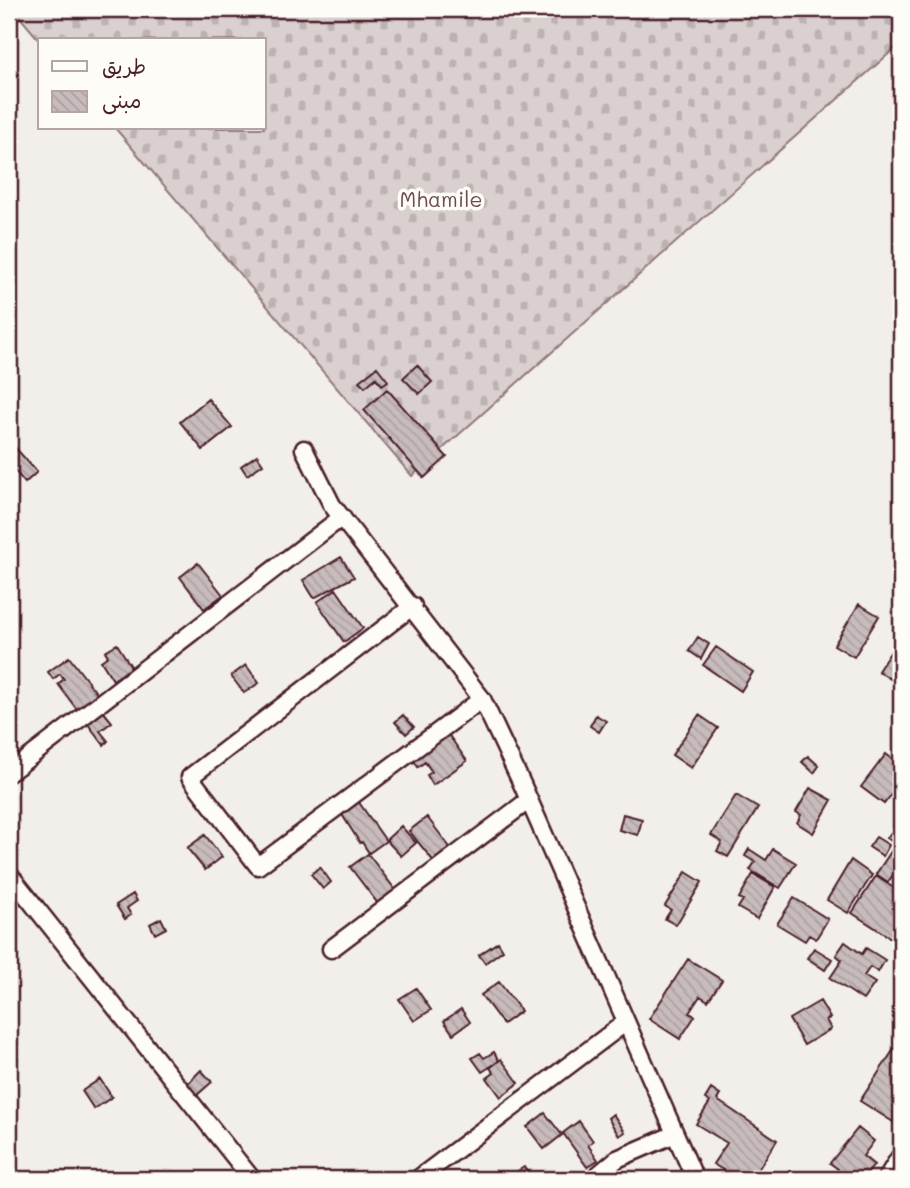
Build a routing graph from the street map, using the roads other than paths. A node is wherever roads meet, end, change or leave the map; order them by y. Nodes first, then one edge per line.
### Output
1 (304, 449) dead end
2 (342, 517) junction
3 (413, 606) junction
4 (482, 699) junction
5 (9, 773) edge
6 (529, 800) junction
7 (9, 874) edge
8 (331, 949) dead end
9 (626, 1022) junction
10 (675, 1134) junction
11 (901, 1155) edge
12 (253, 1179) edge
13 (418, 1179) edge
14 (593, 1179) edge
15 (695, 1179) edge
16 (886, 1179) edge

1 - 2 street
2 - 3 street
2 - 5 street
3 - 4 street
3 - 4 street
4 - 6 street
6 - 8 street
6 - 9 street
7 - 12 street
9 - 10 street
9 - 13 street
10 - 14 street
10 - 15 street
11 - 16 street

